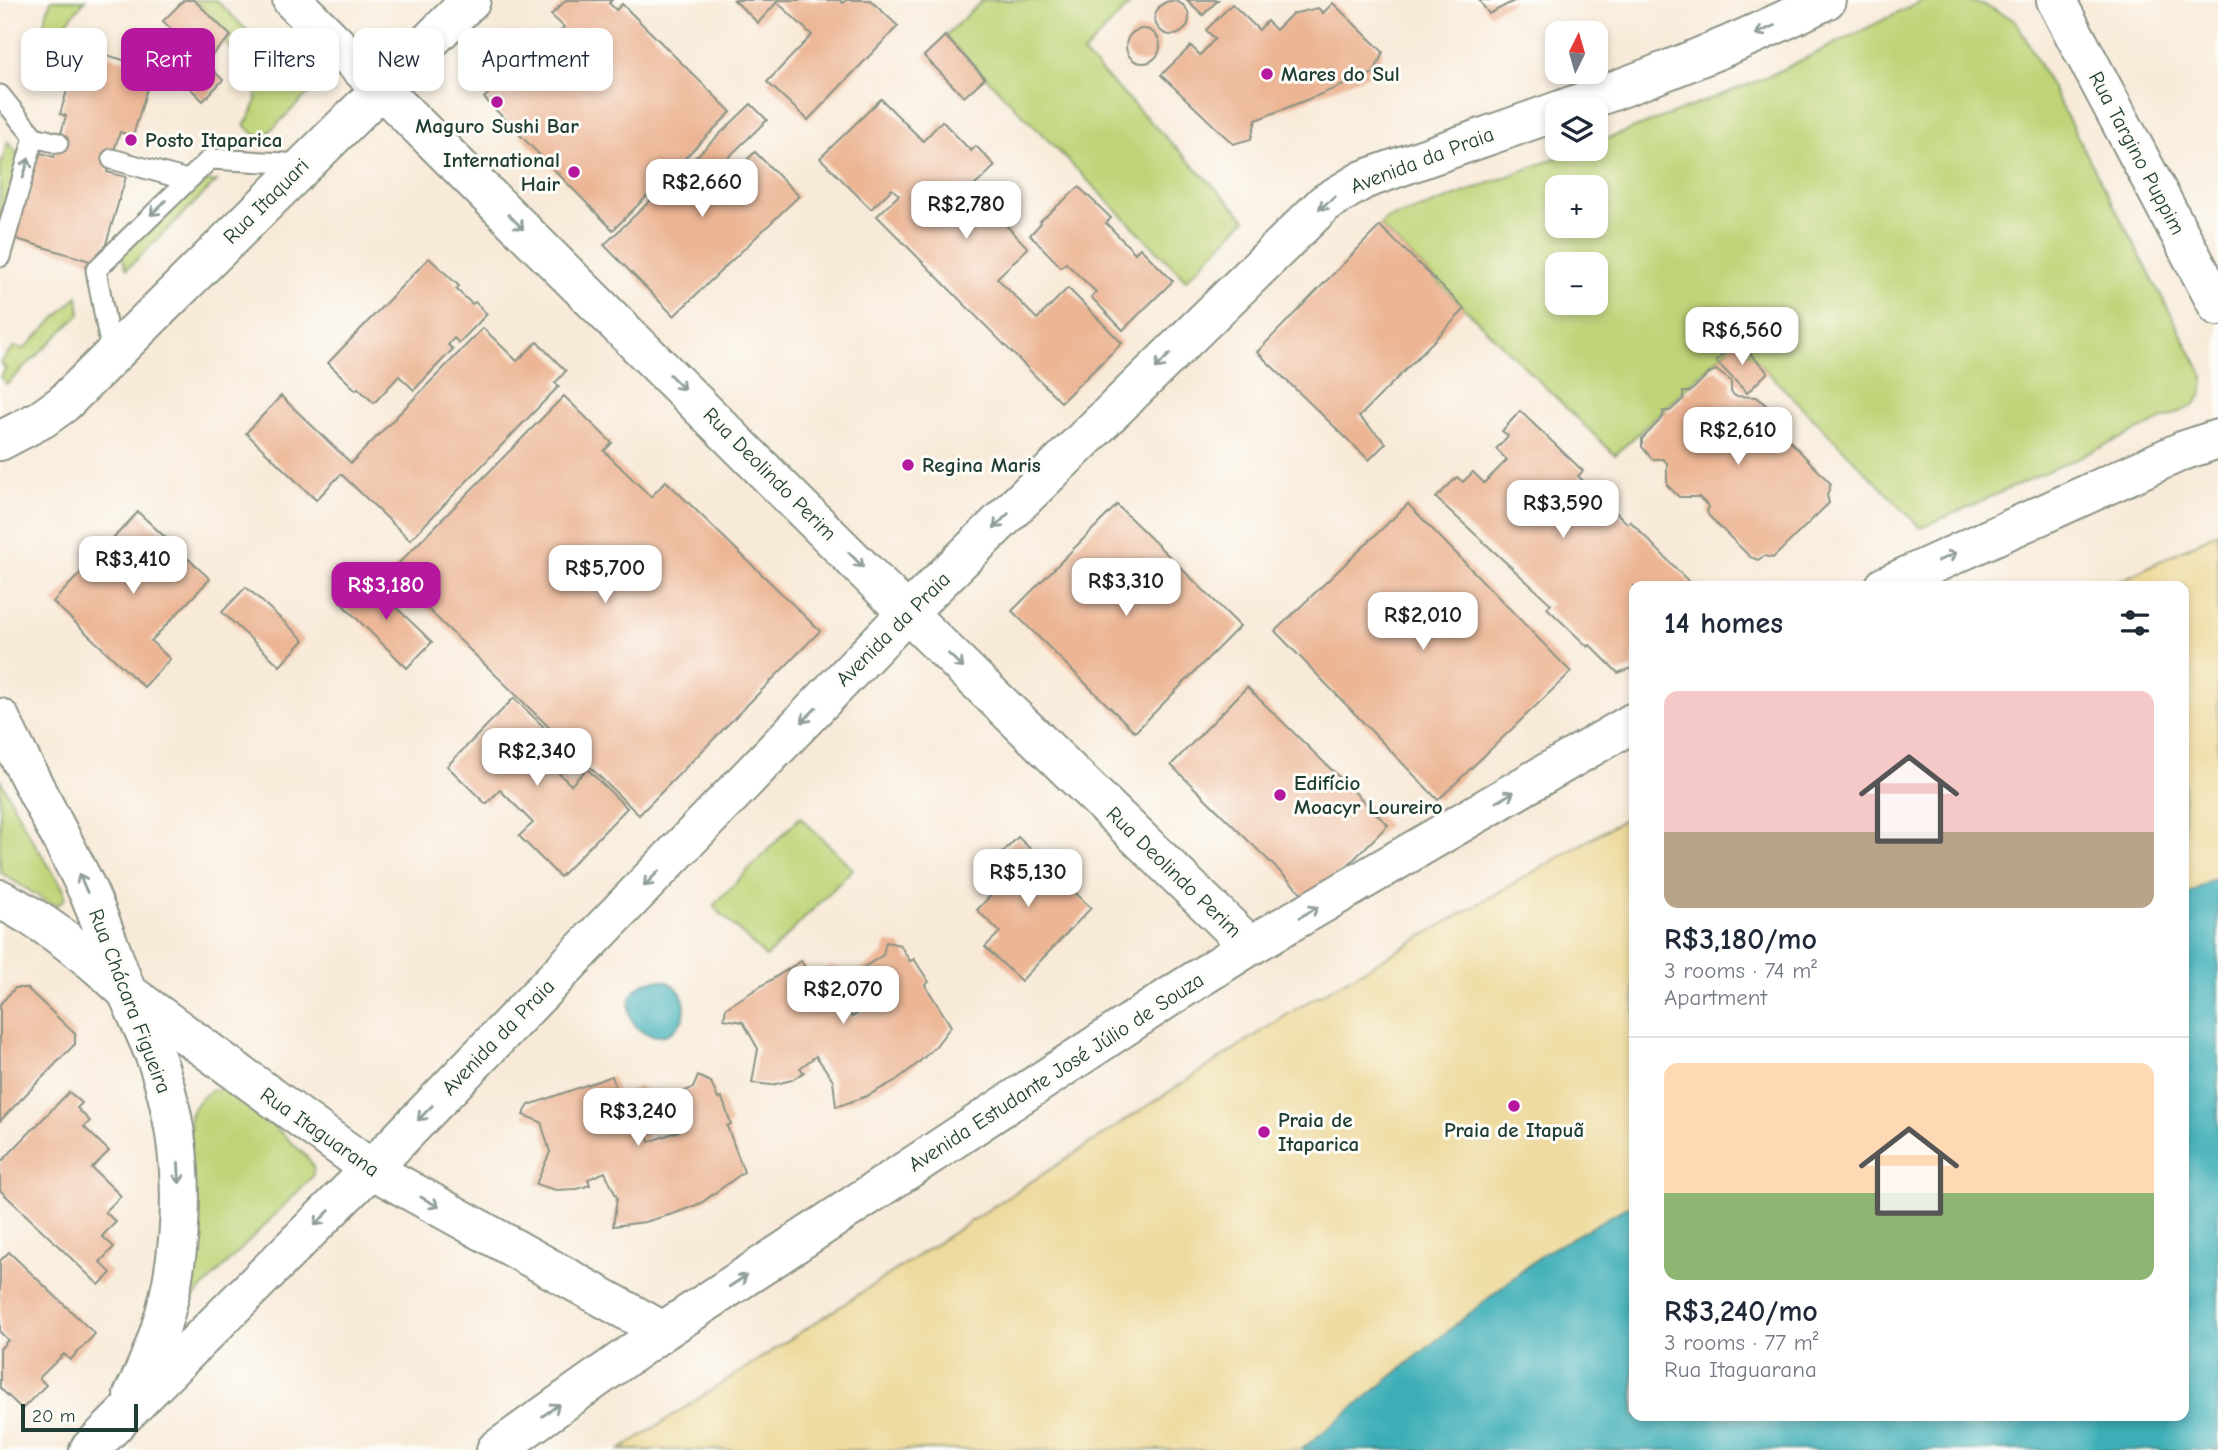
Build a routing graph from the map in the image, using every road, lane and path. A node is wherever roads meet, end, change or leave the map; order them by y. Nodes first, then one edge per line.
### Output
1 (292, 0) edge
2 (471, 0) edge
3 (1826, 0) edge
4 (2045, 0) edge
5 (2056, 0) edge
6 (442, 28) edge
7 (2080, 43) junction
8 (353, 62) edge
9 (378, 91) edge
10 (382, 91) edge
11 (0, 95) edge
12 (34, 137) junction
13 (58, 143) dead end
14 (112, 159) dead end
15 (304, 163) junction
16 (187, 180) junction
17 (0, 257) edge
18 (2218, 306) edge
19 (112, 355) junction
20 (63, 404) junction
21 (0, 415) edge
22 (2218, 419) edge
23 (2218, 439) edge
24 (0, 441) edge
25 (2182, 451) junction
26 (1896, 581) edge
27 (907, 613) junction
28 (0, 718) edge
29 (1629, 725) edge
30 (0, 899) edge
31 (1250, 946) junction
32 (127, 992) junction
33 (236, 1072) junction
34 (173, 1121) junction
35 (370, 1169) junction
36 (663, 1331) junction
37 (120, 1419) junction
38 (89, 1450) edge
39 (496, 1450) edge

1 - 8 street, Rua Deolindo Perim
2 - 6 street, Rua Itaquari
3 -> 27 street, Avenida da Praia
4 - 7 street
5 - 7 street, Rua Targino Puppim
7 - 18 street, Rua Targino Puppim
9 - 15 street, Rua Itaquari
10 -> 27 street, Rua Deolindo Perim
11 - 12 lane
12 - 13 lane
17 -> 12 lane
14 - 16 lane
15 - 16 lane
15 - 19 street, Rua Itaquari
16 -> 19 lane
19 - 20 street, Rua Itaquari
20 - 21 street
20 - 24 street, Rua Itaquari
22 - 25 street
23 - 25 street
26 -> 25 street
27 -> 31 street, Rua Deolindo Perim
27 -> 35 street, Avenida da Praia
32 -> 28 street, Rua Chácara Figueira
31 -> 29 street, Avenida Estudante José Júlio de Souza
30 - 32 street, Rua Itaguarana
36 -> 31 street, Avenida Estudante José Júlio de Souza
32 - 33 street, Rua Itaguarana
32 - 34 street, Rua Chácara Figueira
33 - 34 street
33 - 35 street, Rua Itaguarana
34 -> 37 street, Rua Chácara Figueira
35 -> 36 street, Rua Itaguarana
35 -> 37 street, Avenida da Praia
39 -> 36 street, Avenida Estudante José Júlio de Souza
37 - 38 street, Avenida da Praia

